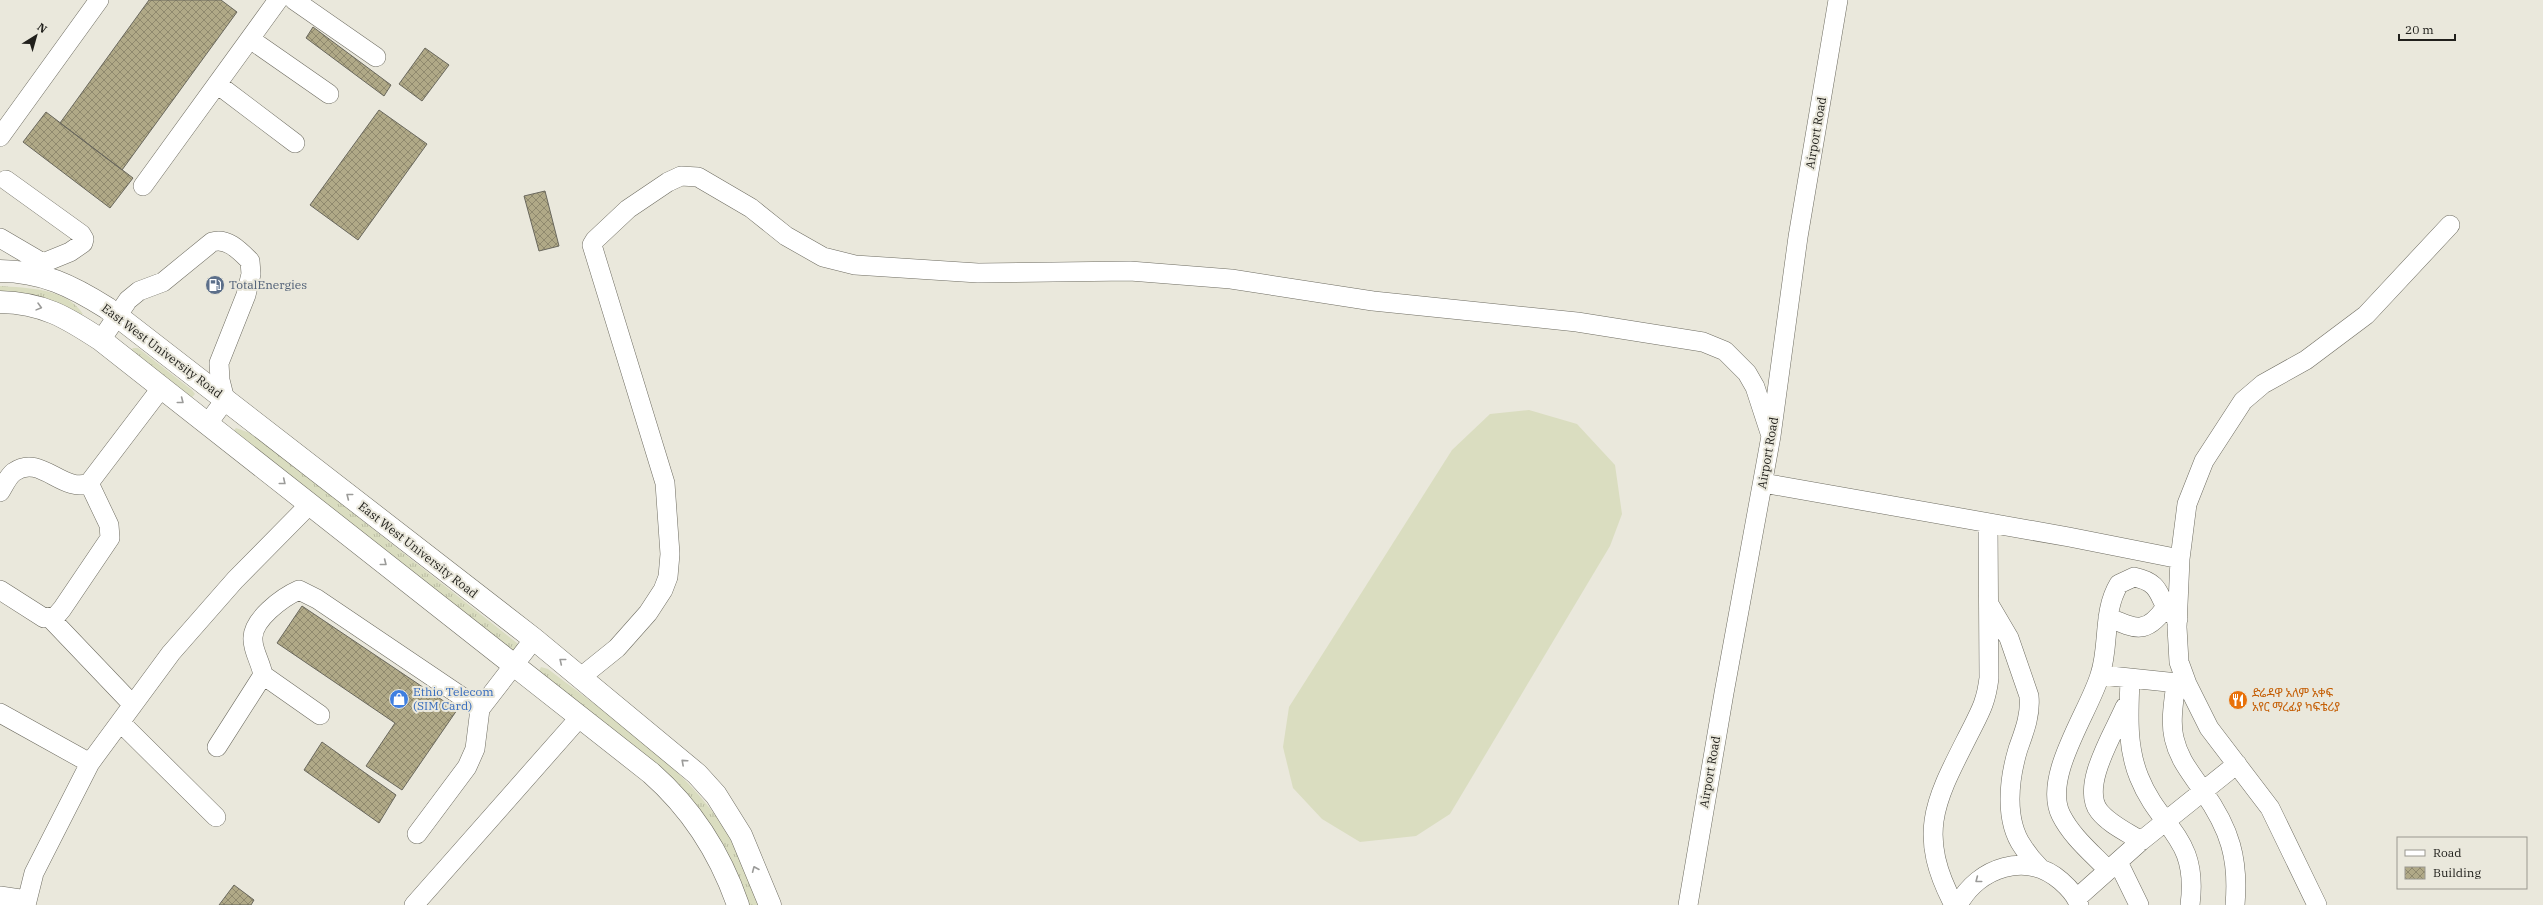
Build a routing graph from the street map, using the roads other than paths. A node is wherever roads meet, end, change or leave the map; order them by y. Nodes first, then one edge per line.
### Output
1 (99, 0) edge
2 (278, 0) edge
3 (294, 0) edge
4 (1838, 0) edge
5 (250, 39) junction
6 (376, 57) dead end
7 (217, 84) junction
8 (329, 94) dead end
9 (0, 137) edge
10 (295, 143) dead end
11 (6, 180) dead end
12 (143, 186) dead end
13 (2450, 225) dead end
14 (0, 238) edge
15 (41, 262) junction
16 (10, 271) edge
17 (0, 302) edge
18 (118, 317) junction
19 (101, 340) junction
20 (162, 386) junction
21 (225, 400) junction
22 (208, 423) junction
23 (1772, 436) junction
24 (89, 483) junction
25 (1763, 483) junction
26 (0, 492) edge
27 (310, 504) junction
28 (1988, 523) junction
29 (2180, 559) junction
30 (0, 590) edge
31 (1988, 603) junction
32 (2171, 613) junction
33 (50, 618) junction
34 (2108, 618) junction
35 (534, 639) junction
36 (514, 664) junction
37 (263, 675) junction
38 (2101, 675) junction
39 (581, 677) junction
40 (2182, 684) junction
41 (2130, 687) junction
42 (132, 705) junction
43 (480, 709) junction
44 (0, 713) edge
45 (320, 715) dead end
46 (580, 717) junction
47 (120, 722) junction
48 (217, 747) dead end
49 (90, 763) junction
50 (2237, 764) junction
51 (2203, 790) junction
52 (216, 817) dead end
53 (2167, 821) junction
54 (417, 834) dead end
55 (2142, 841) junction
56 (2113, 866) junction
57 (2040, 868) junction
58 (0, 896) edge
59 (2083, 900) edge
60 (27, 903) edge
61 (414, 905) edge
62 (738, 905) edge
63 (770, 905) edge
64 (1688, 905) edge
65 (1954, 905) edge
66 (1958, 905) edge
67 (2139, 905) edge
68 (2190, 905) edge
69 (2235, 905) edge
70 (2317, 905) edge

1 - 9 street
2 - 5 street
3 - 6 street
4 - 23 street, Airport Road
5 - 7 street
5 - 8 street
7 - 10 street
7 - 12 street
11 - 15 street
13 - 29 street
14 - 15 street
15 - 16 street
16 - 18 main road, East West University Road
17 -> 19 main road
18 - 19 street
18 - 21 main road, East West University Road
18 - 21 street
19 - 20 main road
20 -> 22 main road
20 - 24 street
21 - 22 street
35 -> 21 main road, East West University Road
22 -> 27 main road
23 - 25 street, Airport Road
23 - 39 street
24 - 26 street
24 - 33 street
25 - 28 street
25 - 64 street, Airport Road
27 -> 36 main road
27 - 42 street
28 - 29 street
28 - 31 street
29 - 32 street
30 - 33 street
31 - 57 street
31 - 65 street
32 - 34 street
32 - 34 street
32 - 40 street
33 - 42 street
34 - 38 street
35 - 36 street
39 -> 35 main road, East West University Road
36 - 43 street
36 - 46 main road
37 - 43 street
37 - 45 street
37 - 48 street
38 - 41 street
38 - 56 street
63 -> 39 main road, East West University Road
40 - 41 street
40 - 50 street
40 - 51 street
41 - 53 street
41 - 55 street
42 - 47 street
43 - 54 street
44 - 49 street
46 - 61 street
46 - 62 main road
47 - 49 street
47 - 52 street
49 - 60 street
50 - 51 street
50 - 70 street
51 - 53 street
51 - 69 street
53 - 55 street
53 - 68 street
55 - 56 street
56 - 59 street
56 - 67 street
57 - 59 street
57 -> 66 street
58 - 60 street

